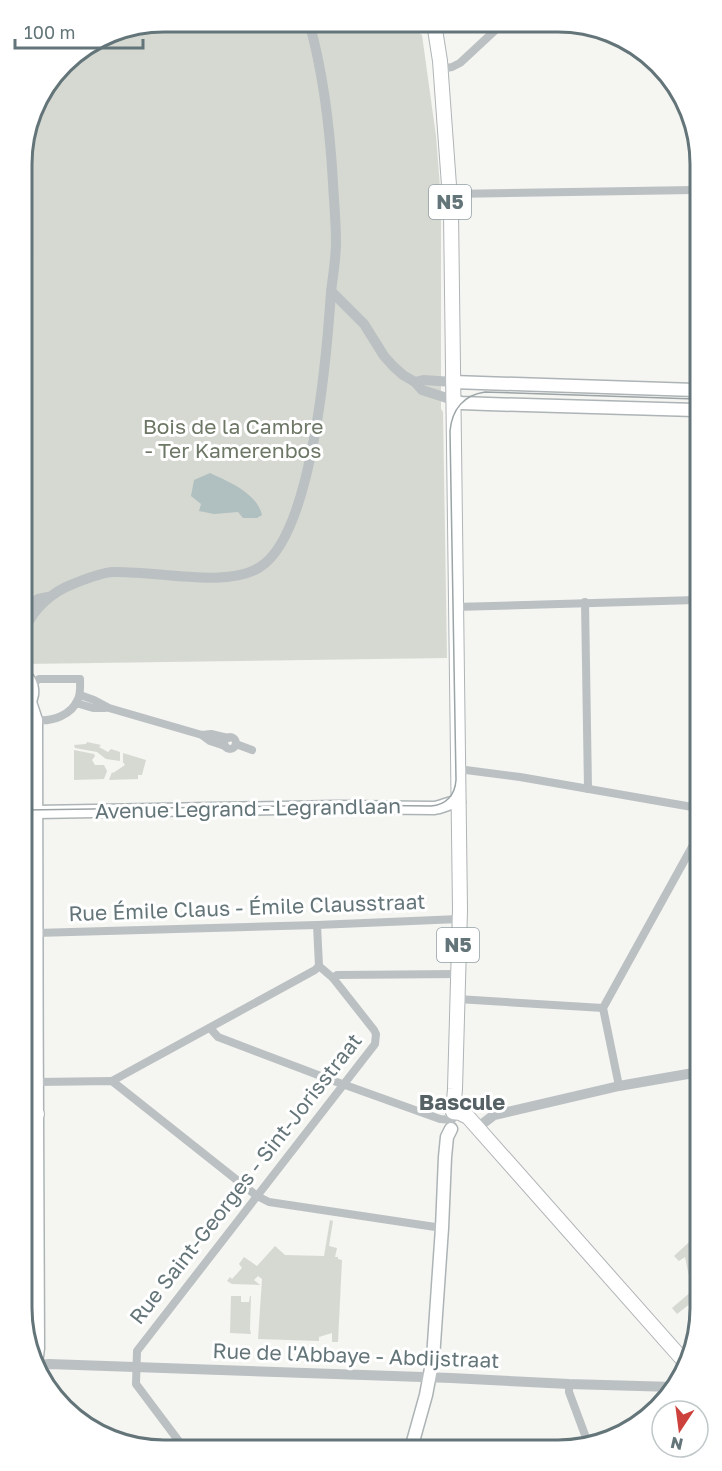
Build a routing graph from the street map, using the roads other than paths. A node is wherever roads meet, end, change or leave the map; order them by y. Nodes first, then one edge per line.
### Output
1 (312, 32) edge
2 (435, 32) edge
3 (493, 32) edge
4 (440, 69) junction
5 (690, 190) edge
6 (450, 194) junction
7 (332, 291) junction
8 (356, 316) junction
9 (329, 318) junction
10 (415, 382) junction
11 (453, 382) junction
12 (690, 390) edge
13 (459, 402) junction
14 (690, 410) edge
15 (51, 596) junction
16 (690, 600) edge
17 (585, 602) junction
18 (32, 603) edge
19 (455, 607) junction
20 (32, 614) edge
21 (32, 680) edge
22 (78, 699) junction
23 (32, 713) edge
24 (36, 720) junction
25 (252, 750) dead end
26 (458, 769) junction
27 (588, 789) junction
28 (459, 802) junction
29 (690, 807) edge
30 (36, 812) junction
31 (690, 850) edge
32 (459, 919) junction
33 (317, 925) junction
34 (36, 933) junction
35 (319, 966) junction
36 (458, 974) junction
37 (333, 978) junction
38 (457, 999) junction
39 (603, 1008) junction
40 (210, 1028) junction
41 (690, 1074) edge
42 (112, 1081) junction
43 (37, 1084) junction
44 (344, 1084) junction
45 (619, 1086) junction
46 (32, 1111) edge
47 (452, 1120) junction
48 (477, 1128) junction
49 (257, 1196) junction
50 (442, 1228) junction
51 (38, 1349) edge
52 (680, 1357) edge
53 (44, 1364) edge
54 (136, 1367) junction
55 (430, 1377) junction
56 (569, 1384) junction
57 (664, 1387) edge
58 (586, 1437) edge
59 (178, 1440) edge
60 (413, 1440) edge

1 - 7 street
2 - 4 main road, N5
3 - 4 street
4 - 6 main road, N5
5 - 6 street
6 - 11 main road, N5
7 - 8 street
7 - 9 street
8 - 9 street
8 - 10 street
9 - 15 street
10 - 11 street
10 - 13 street
11 - 12 main road
11 - 13 main road, N5
13 - 14 main road
13 - 19 main road, N5
15 - 18 street
15 - 20 street
16 - 17 street
17 - 19 street
17 - 27 street
19 - 26 main road, N5
21 - 22 street
22 - 24 street
22 - 25 street
23 - 24 main road
24 - 30 main road
26 - 27 street
26 - 28 main road, N5
27 - 29 street
28 - 30 main road, Avenue Legrand - Legrandlaan
28 - 32 main road, N5
30 - 34 main road
31 - 39 street
32 - 33 street, Rue Émile Claus - Émile Clausstraat
32 - 36 main road, N5
33 - 34 street, Rue Émile Claus - Émile Clausstraat
33 - 35 street
34 - 43 main road
35 - 37 street, Rue Saint-Georges - Sint-Jorisstraat
35 - 40 street
36 - 37 street
36 - 38 main road, N5
37 - 44 street, Rue Saint-Georges - Sint-Jorisstraat
38 - 39 street
38 - 47 main road, N5
39 - 45 street
40 - 42 street
40 - 44 street
41 - 45 street
42 - 43 street
42 - 49 street
43 - 46 main road
44 - 47 street
44 - 49 street, Rue Saint-Georges - Sint-Jorisstraat
45 - 48 street
46 - 51 main road
47 - 48 main road
47 - 50 main road
48 - 52 main road
49 - 50 street
49 - 54 street, Rue Saint-Georges - Sint-Jorisstraat
50 - 55 main road
53 - 54 street, Rue de l'Abbaye - Abdijstraat
54 - 55 street, Rue de l'Abbaye - Abdijstraat
54 - 59 street
55 - 56 street, Rue de l'Abbaye - Abdijstraat
55 - 60 main road
56 - 57 street, Rue de l'Abbaye - Abdijstraat
56 - 58 street

